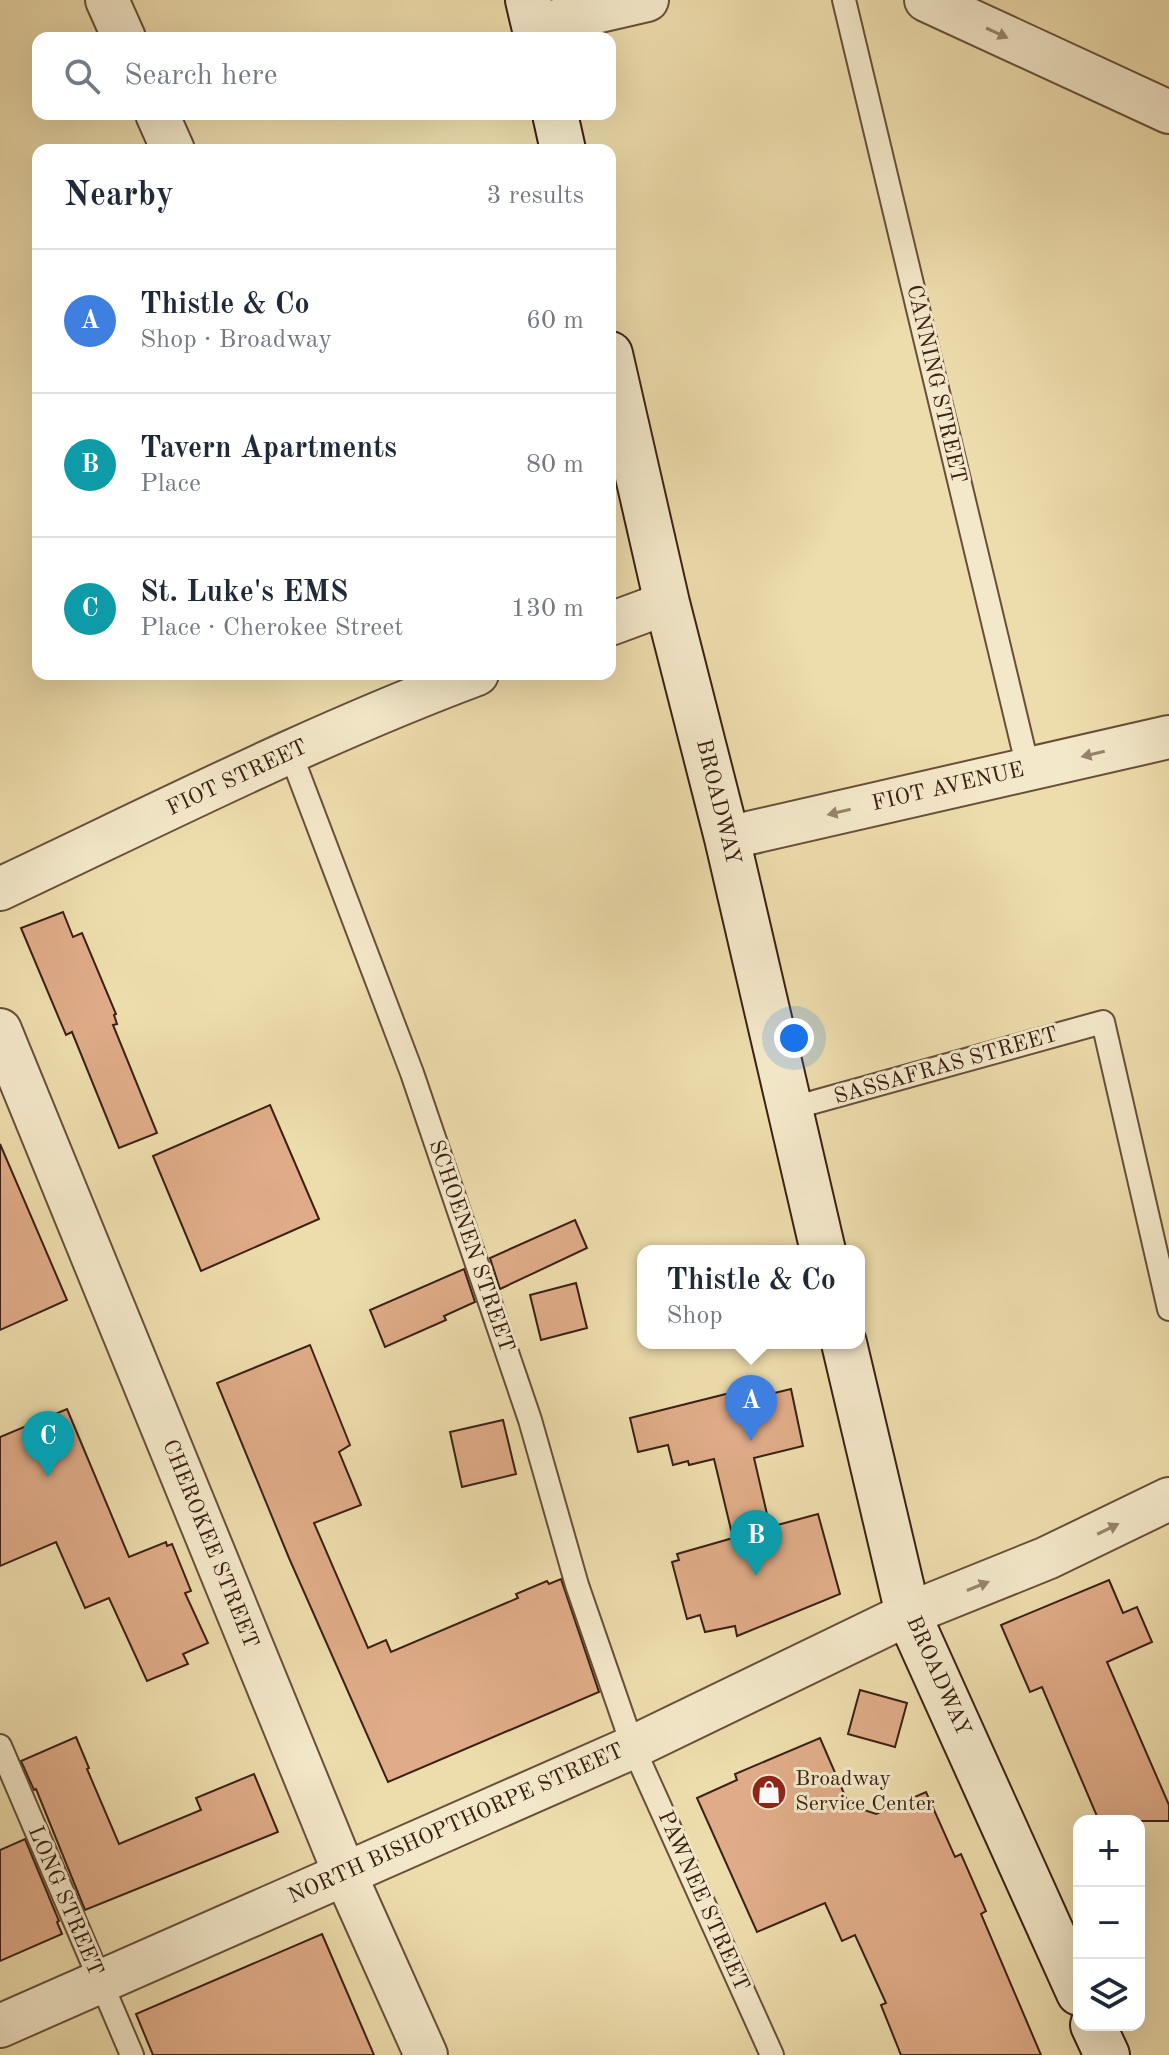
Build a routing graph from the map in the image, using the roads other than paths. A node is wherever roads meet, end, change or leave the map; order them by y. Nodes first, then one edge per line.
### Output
1 (107, 0) edge
2 (647, 0) edge
3 (844, 0) edge
4 (926, 0) edge
5 (533, 21) edge
6 (121, 32) edge
7 (1169, 112) edge
8 (160, 120) edge
9 (556, 120) edge
10 (170, 144) edge
11 (562, 144) edge
12 (616, 380) edge
13 (667, 603) junction
14 (616, 622) edge
15 (442, 680) edge
16 (408, 686) edge
17 (1169, 737) edge
18 (290, 752) junction
19 (1028, 768) junction
20 (727, 838) junction
21 (0, 889) edge
22 (0, 1030) edge
23 (789, 1109) junction
24 (822, 1245) edge
25 (1169, 1309) edge
26 (845, 1349) edge
27 (1169, 1499) edge
28 (908, 1614) junction
29 (0, 1746) edge
30 (633, 1747) junction
31 (344, 1872) junction
32 (1073, 1980) edge
33 (100, 1982) junction
34 (0, 2026) edge
35 (1096, 2031) edge
36 (132, 2055) edge
37 (426, 2055) edge
38 (772, 2055) edge
39 (1107, 2055) edge

1 - 6 street
2 - 5 street
3 - 19 lane, CANNING STREET
4 -> 7 street
8 - 10 street
9 - 11 main road
12 - 13 main road, BROADWAY
13 - 14 street
13 - 20 main road, BROADWAY
15 - 16 street, FIOT STREET
16 - 18 street, FIOT STREET
17 -> 19 street, FIOT AVENUE
18 - 21 street, FIOT STREET
18 - 30 lane, SCHOENEN STREET
19 -> 20 street, FIOT AVENUE
20 - 23 main road, BROADWAY
22 - 31 street, CHEROKEE STREET
23 - 24 main road, BROADWAY
23 - 25 lane, SASSAFRAS STREET
26 - 28 main road, BROADWAY
28 -> 27 street, NORTH BISHOPTHORPE STREET
28 - 30 street, NORTH BISHOPTHORPE STREET
28 - 32 main road, BROADWAY
29 - 33 lane, LONG STREET
30 - 31 street, NORTH BISHOPTHORPE STREET
30 - 38 lane, PAWNEE STREET
31 - 33 street, NORTH BISHOPTHORPE STREET
31 - 37 street, CHEROKEE STREET
33 - 34 street, NORTH BISHOPTHORPE STREET
33 - 36 lane, LONG STREET
35 - 39 main road

